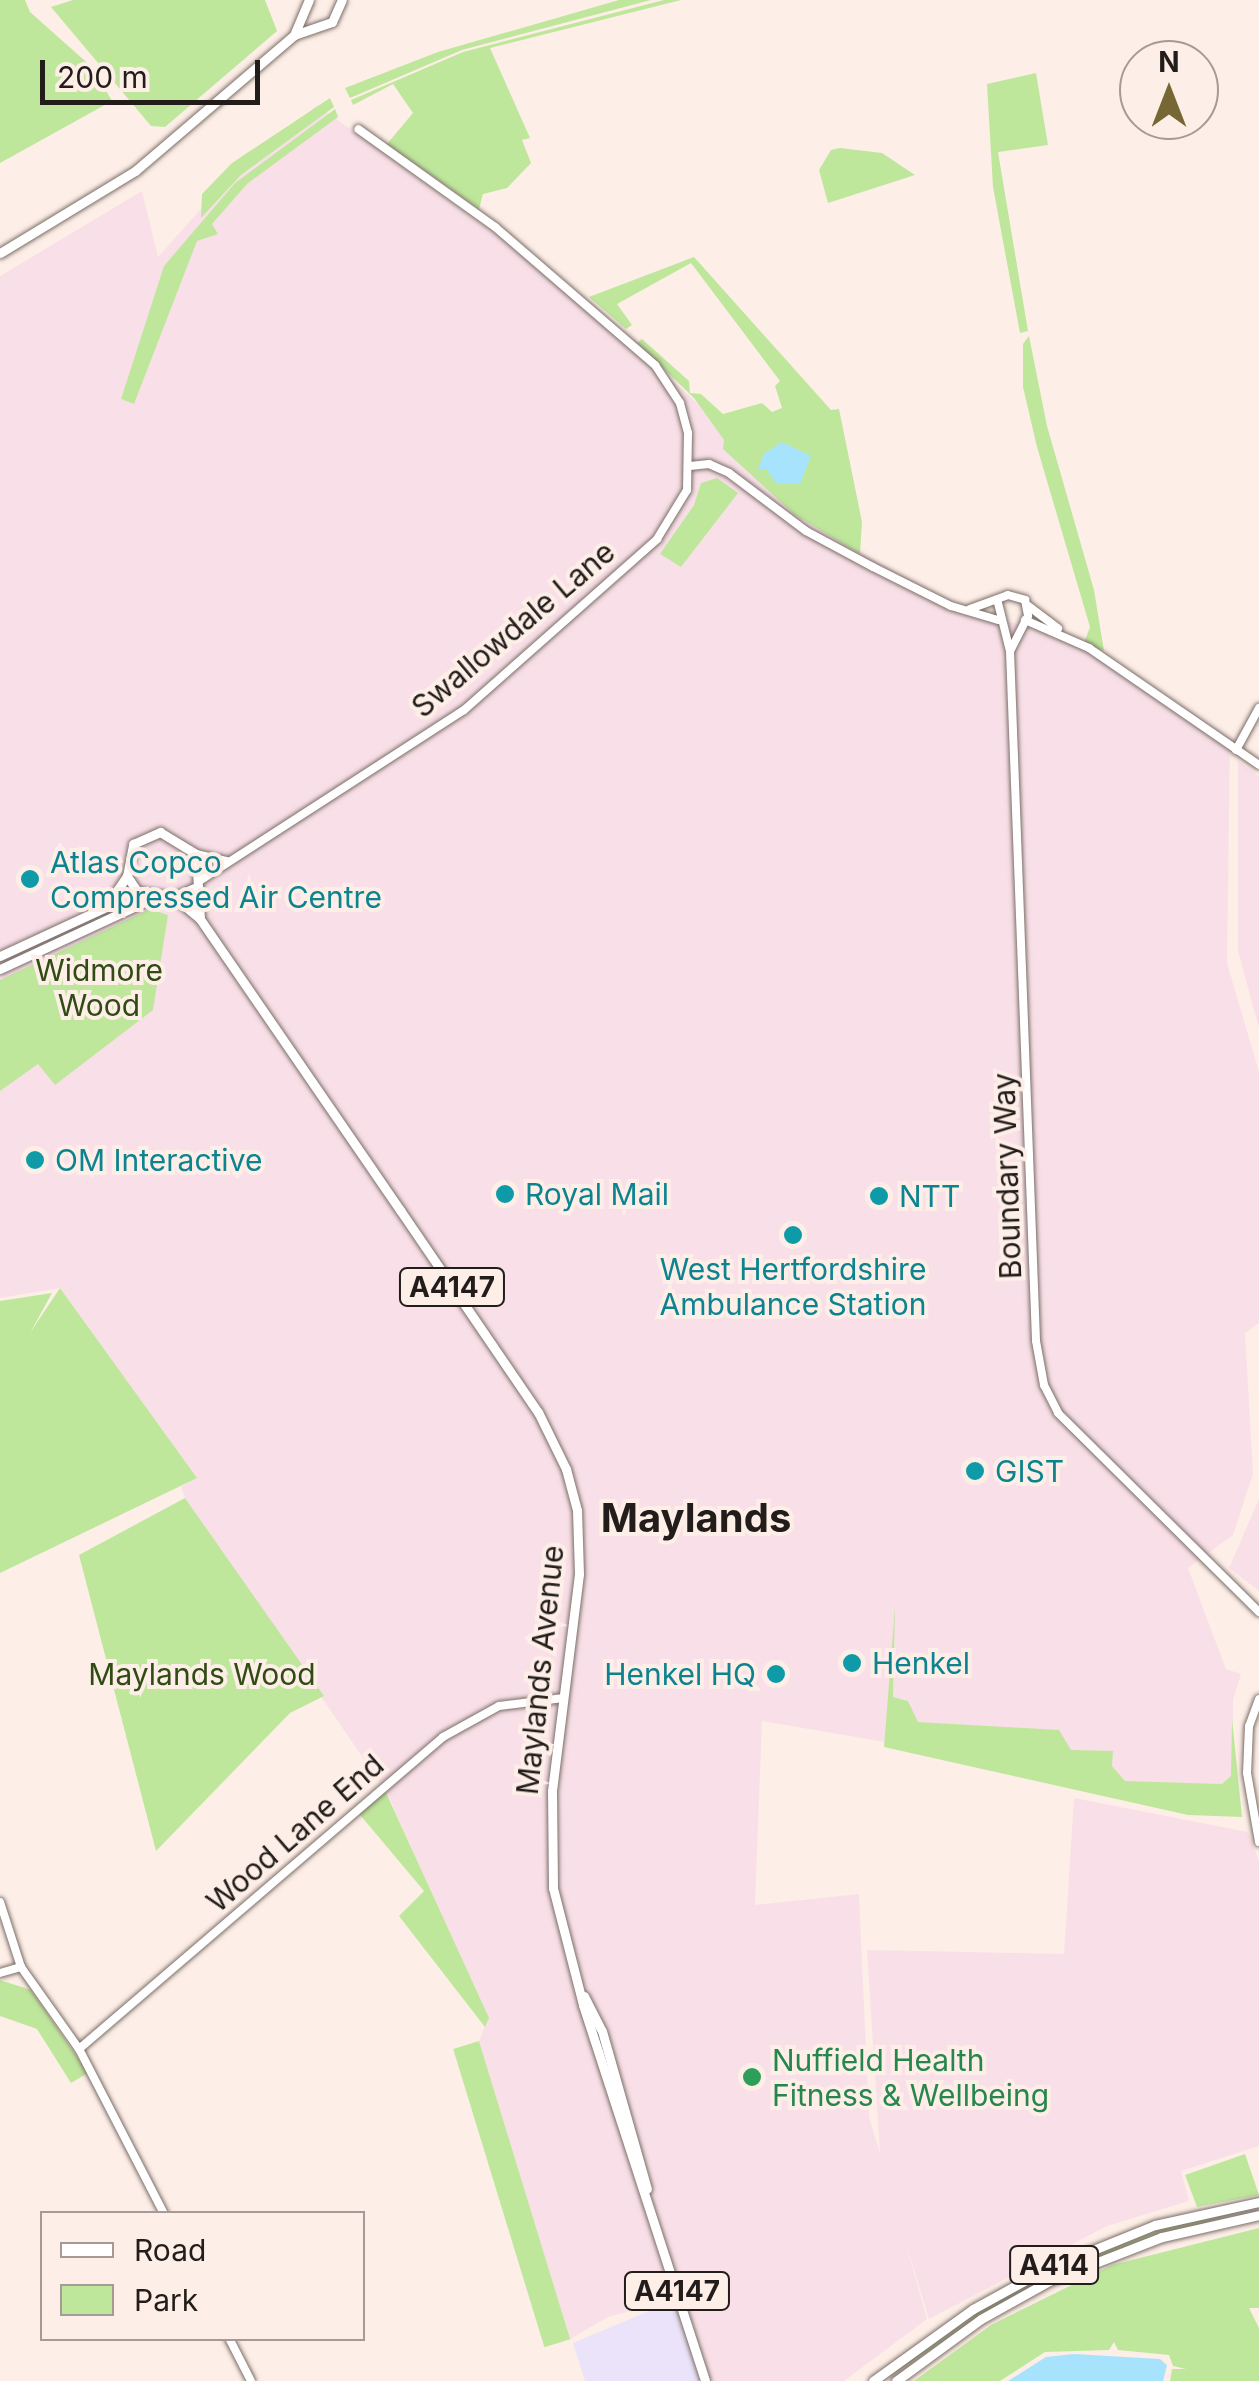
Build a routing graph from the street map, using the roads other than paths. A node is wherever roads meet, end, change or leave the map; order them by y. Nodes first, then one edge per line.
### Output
1 (310, 0) edge
2 (330, 0) edge
3 (342, 0) edge
4 (336, 11) junction
5 (304, 12) junction
6 (317, 27) junction
7 (294, 35) junction
8 (358, 129) dead end
9 (0, 253) edge
10 (690, 466) junction
11 (998, 603) junction
12 (1027, 605) junction
13 (964, 610) junction
14 (1001, 622) junction
15 (1023, 622) junction
16 (1061, 631) junction
17 (1010, 650) junction
18 (1259, 708) edge
19 (1236, 750) junction
20 (1259, 766) edge
21 (196, 854) junction
22 (227, 862) junction
23 (127, 876) junction
24 (196, 885) junction
25 (154, 898) junction
26 (174, 898) junction
27 (200, 919) junction
28 (0, 956) edge
29 (0, 969) edge
30 (1259, 1612) edge
31 (564, 1698) junction
32 (1259, 1699) edge
33 (1259, 1842) edge
34 (0, 1902) edge
35 (21, 1967) junction
36 (0, 1973) edge
37 (582, 1994) junction
38 (596, 2014) junction
39 (594, 2039) junction
40 (79, 2050) junction
41 (627, 2108) junction
42 (623, 2128) junction
43 (648, 2202) junction
44 (1259, 2202) edge
45 (162, 2211) edge
46 (1259, 2214) edge
47 (231, 2341) edge
48 (251, 2381) edge
49 (705, 2381) edge
50 (873, 2381) edge
51 (896, 2381) edge

1 - 5 main road
2 - 4 main road
3 - 4 main road
4 - 6 main road
5 - 6 main road
5 - 7 main road
6 - 7 main road
7 - 9 main road
8 - 10 street
10 - 13 street
10 - 22 street, Swallowdale Lane
11 - 12 street
11 - 13 street
11 - 14 street, Boundary Way
12 - 15 street, Boundary Way
12 - 16 street
13 - 14 street
14 - 15 street
14 - 17 street, Boundary Way
15 - 16 street
15 - 17 street, Boundary Way
16 - 19 street
17 - 30 street, Boundary Way
18 - 19 street
19 - 20 street
21 - 22 street
21 - 23 main road
21 - 24 main road
22 - 24 street, Swallowdale Lane
23 - 25 main road
23 - 28 main road
24 - 26 main road
24 - 27 main road, Maylands Avenue / A4147
25 - 26 main road
25 - 29 main road
26 - 27 main road, Maylands Avenue / A4147
27 - 31 main road, Maylands Avenue / A4147
31 - 37 main road, Maylands Avenue / A4147
31 - 40 street, Wood Lane End
32 - 33 street
34 - 35 street
35 - 36 street
35 - 40 street
37 - 38 main road, Maylands Avenue / A4147
37 - 39 main road, Maylands Avenue / A4147
38 - 39 main road
38 - 41 main road, Maylands Avenue / A4147
39 - 42 main road, Maylands Avenue / A4147
40 - 45 street
41 - 42 main road
41 - 43 main road, Maylands Avenue / A4147
42 - 43 main road, Maylands Avenue / A4147
43 - 49 main road, Maylands Avenue / A4147
44 - 50 main road, A414
46 - 51 main road, A414
47 - 48 street

